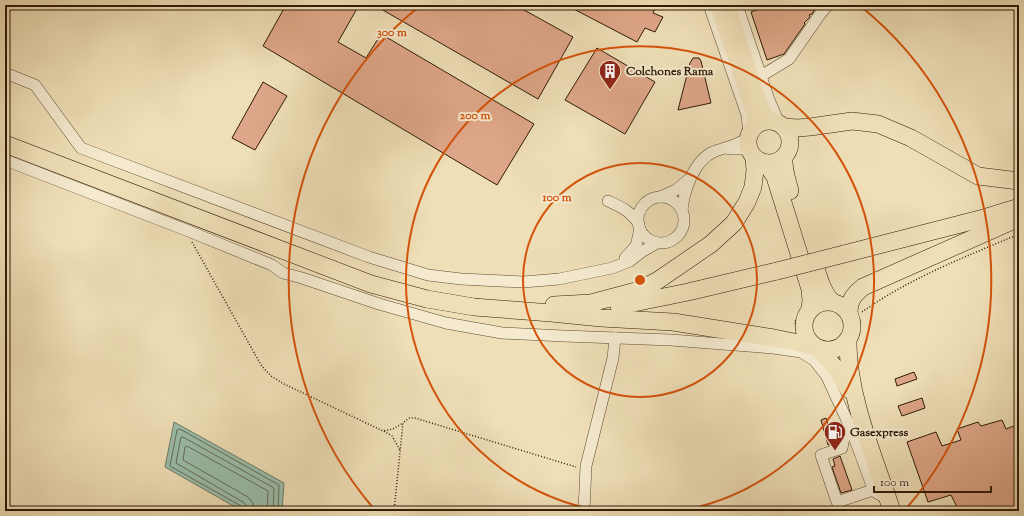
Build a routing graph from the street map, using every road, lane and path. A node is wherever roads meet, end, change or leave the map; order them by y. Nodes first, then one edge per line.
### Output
1 (709, 5) edge
2 (717, 5) edge
3 (728, 5) edge
4 (738, 5) edge
5 (828, 5) edge
6 (5, 73) edge
7 (761, 76) junction
8 (762, 138) junction
9 (5, 144) edge
10 (784, 157) junction
11 (5, 160) edge
12 (690, 179) junction
13 (1019, 181) edge
14 (660, 197) junction
15 (608, 201) dead end
16 (645, 204) junction
17 (1019, 207) edge
18 (623, 208) junction
19 (682, 210) junction
20 (1019, 218) edge
21 (640, 227) junction
22 (191, 232) junction
23 (1019, 234) edge
24 (657, 243) junction
25 (612, 268) junction
26 (831, 301) junction
27 (810, 309) junction
28 (504, 310) junction
29 (551, 312) junction
30 (855, 313) junction
31 (615, 338) junction
32 (848, 340) junction
33 (816, 347) junction
34 (857, 407) junction
35 (403, 423) junction
36 (383, 430) junction
37 (848, 433) junction
38 (400, 450) junction
39 (586, 470) junction
40 (874, 491) junction
41 (891, 506) edge
42 (394, 511) edge
43 (584, 511) edge

1 - 8 street
2 - 8 main road
3 - 8 main road
4 - 7 street
5 - 7 street
6 - 25 street
7 - 8 street
8 - 10 highway
8 - 10 highway
8 - 12 street
8 - 13 highway
8 - 27 highway
8 - 28 highway
9 - 28 highway
10 - 26 highway
11 - 22 street
12 - 14 street
12 - 19 street
14 - 16 street
14 - 19 street
15 - 18 street
16 - 18 street
16 - 21 street
17 - 29 highway, bridge
18 - 21 street
19 - 24 street
20 - 30 highway
21 - 24 street
21 - 25 street
22 - 31 street
22 - 36 path
23 - 30 path
24 - 25 street
26 - 27 highway
26 - 30 highway
27 - 33 highway
28 - 29 highway
29 - 33 highway
30 - 32 highway
31 - 37 street
31 - 39 street
32 - 33 highway
32 - 34 highway
33 - 34 highway
34 - 37 street
34 - 41 highway
35 - 36 path
35 - 38 path
35 - 39 path
36 - 38 path
37 - 40 street
37 - 40 street
38 - 42 path
39 - 43 street
40 - 41 street

